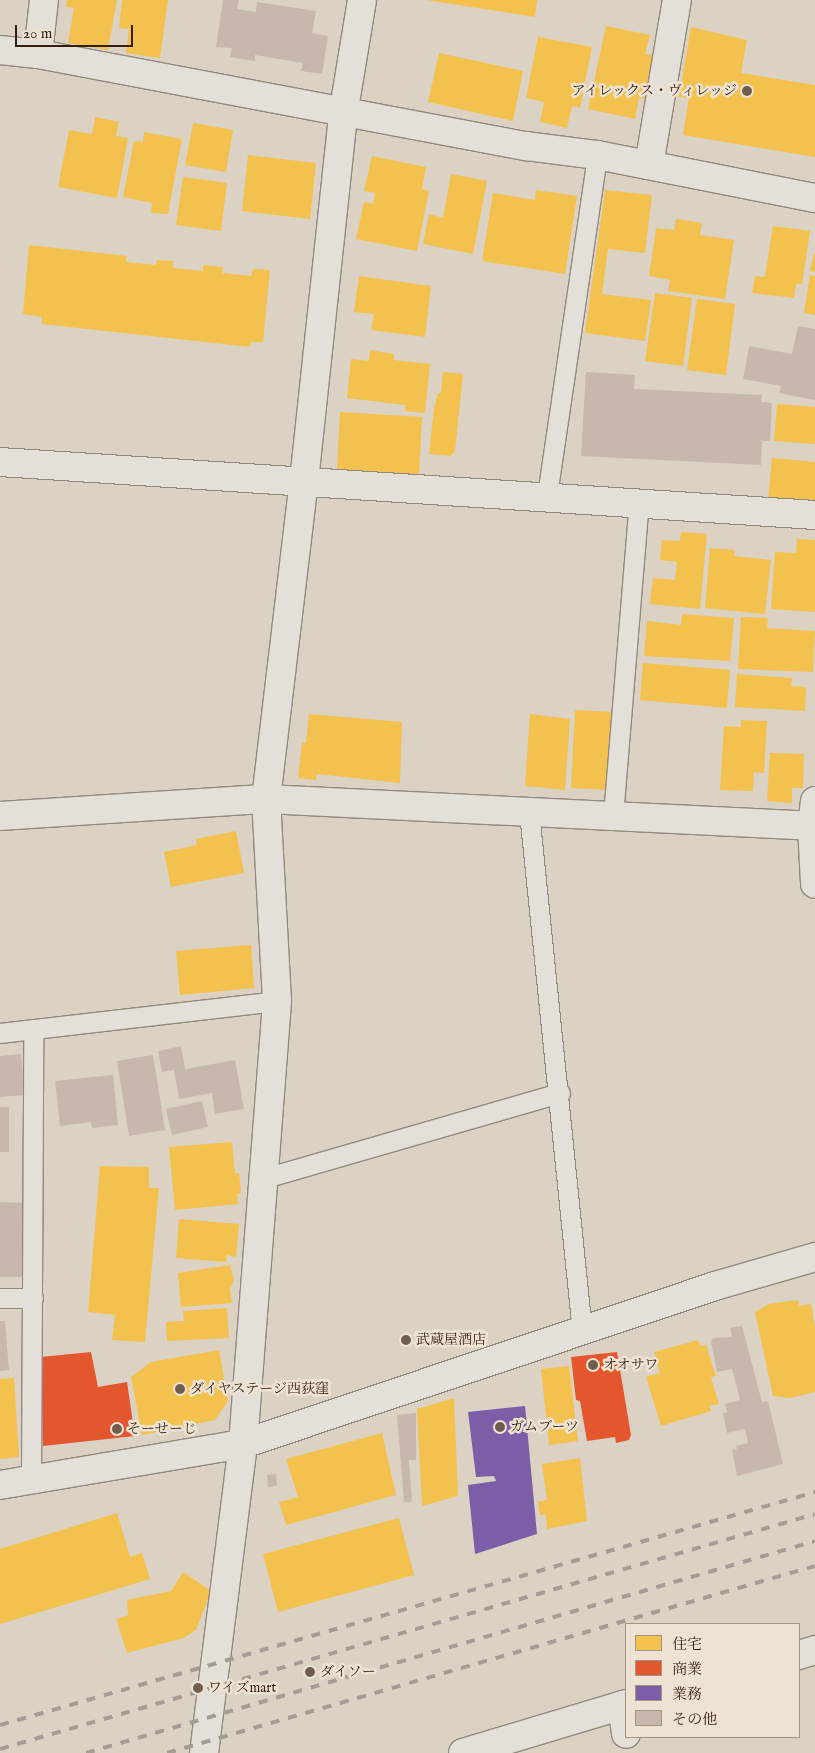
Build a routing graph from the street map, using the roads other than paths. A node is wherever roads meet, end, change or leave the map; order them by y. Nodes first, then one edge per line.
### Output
1 (44, 0) edge
2 (362, 0) edge
3 (677, 0) edge
4 (0, 50) edge
5 (38, 54) junction
6 (344, 109) junction
7 (597, 155) junction
8 (648, 165) junction
9 (815, 198) edge
10 (0, 462) edge
11 (304, 481) junction
12 (546, 495) junction
13 (639, 502) junction
14 (815, 515) edge
15 (266, 799) junction
16 (529, 812) junction
17 (0, 816) edge
18 (613, 816) junction
19 (814, 817) edge
20 (815, 884) edge
21 (277, 1001) junction
22 (33, 1029) junction
23 (0, 1033) edge
24 (560, 1093) junction
25 (265, 1178) junction
26 (815, 1257) edge
27 (0, 1298) edge
28 (33, 1298) junction
29 (582, 1332) junction
30 (243, 1444) junction
31 (31, 1480) junction
32 (0, 1484) edge
33 (815, 1650) edge
34 (800, 1655) edge
35 (624, 1704) edge
36 (625, 1720) edge
37 (626, 1738) edge
38 (204, 1753) edge
39 (462, 1753) edge
40 (629, 1753) edge

1 - 5 street
2 - 6 street
3 - 8 street
4 - 5 street
5 - 6 street
6 - 7 street
6 - 11 street
7 - 8 street
7 - 12 lane
8 - 9 street
10 - 11 street
11 - 12 street
11 - 15 street
12 - 13 street
13 - 14 street
13 - 18 lane
15 - 16 street
15 - 17 street
15 - 21 street
16 - 18 street
16 - 24 lane
18 - 19 street
19 - 20 street
21 - 22 lane
21 - 25 street
22 - 23 lane
22 - 28 lane
24 - 25 lane
24 - 29 lane
25 - 30 street
26 - 29 street
27 - 28 lane
28 - 31 lane
29 - 30 street
30 - 31 street
30 - 38 street
31 - 32 street
33 - 34 street
35 - 36 street
35 - 39 street
37 - 40 street

